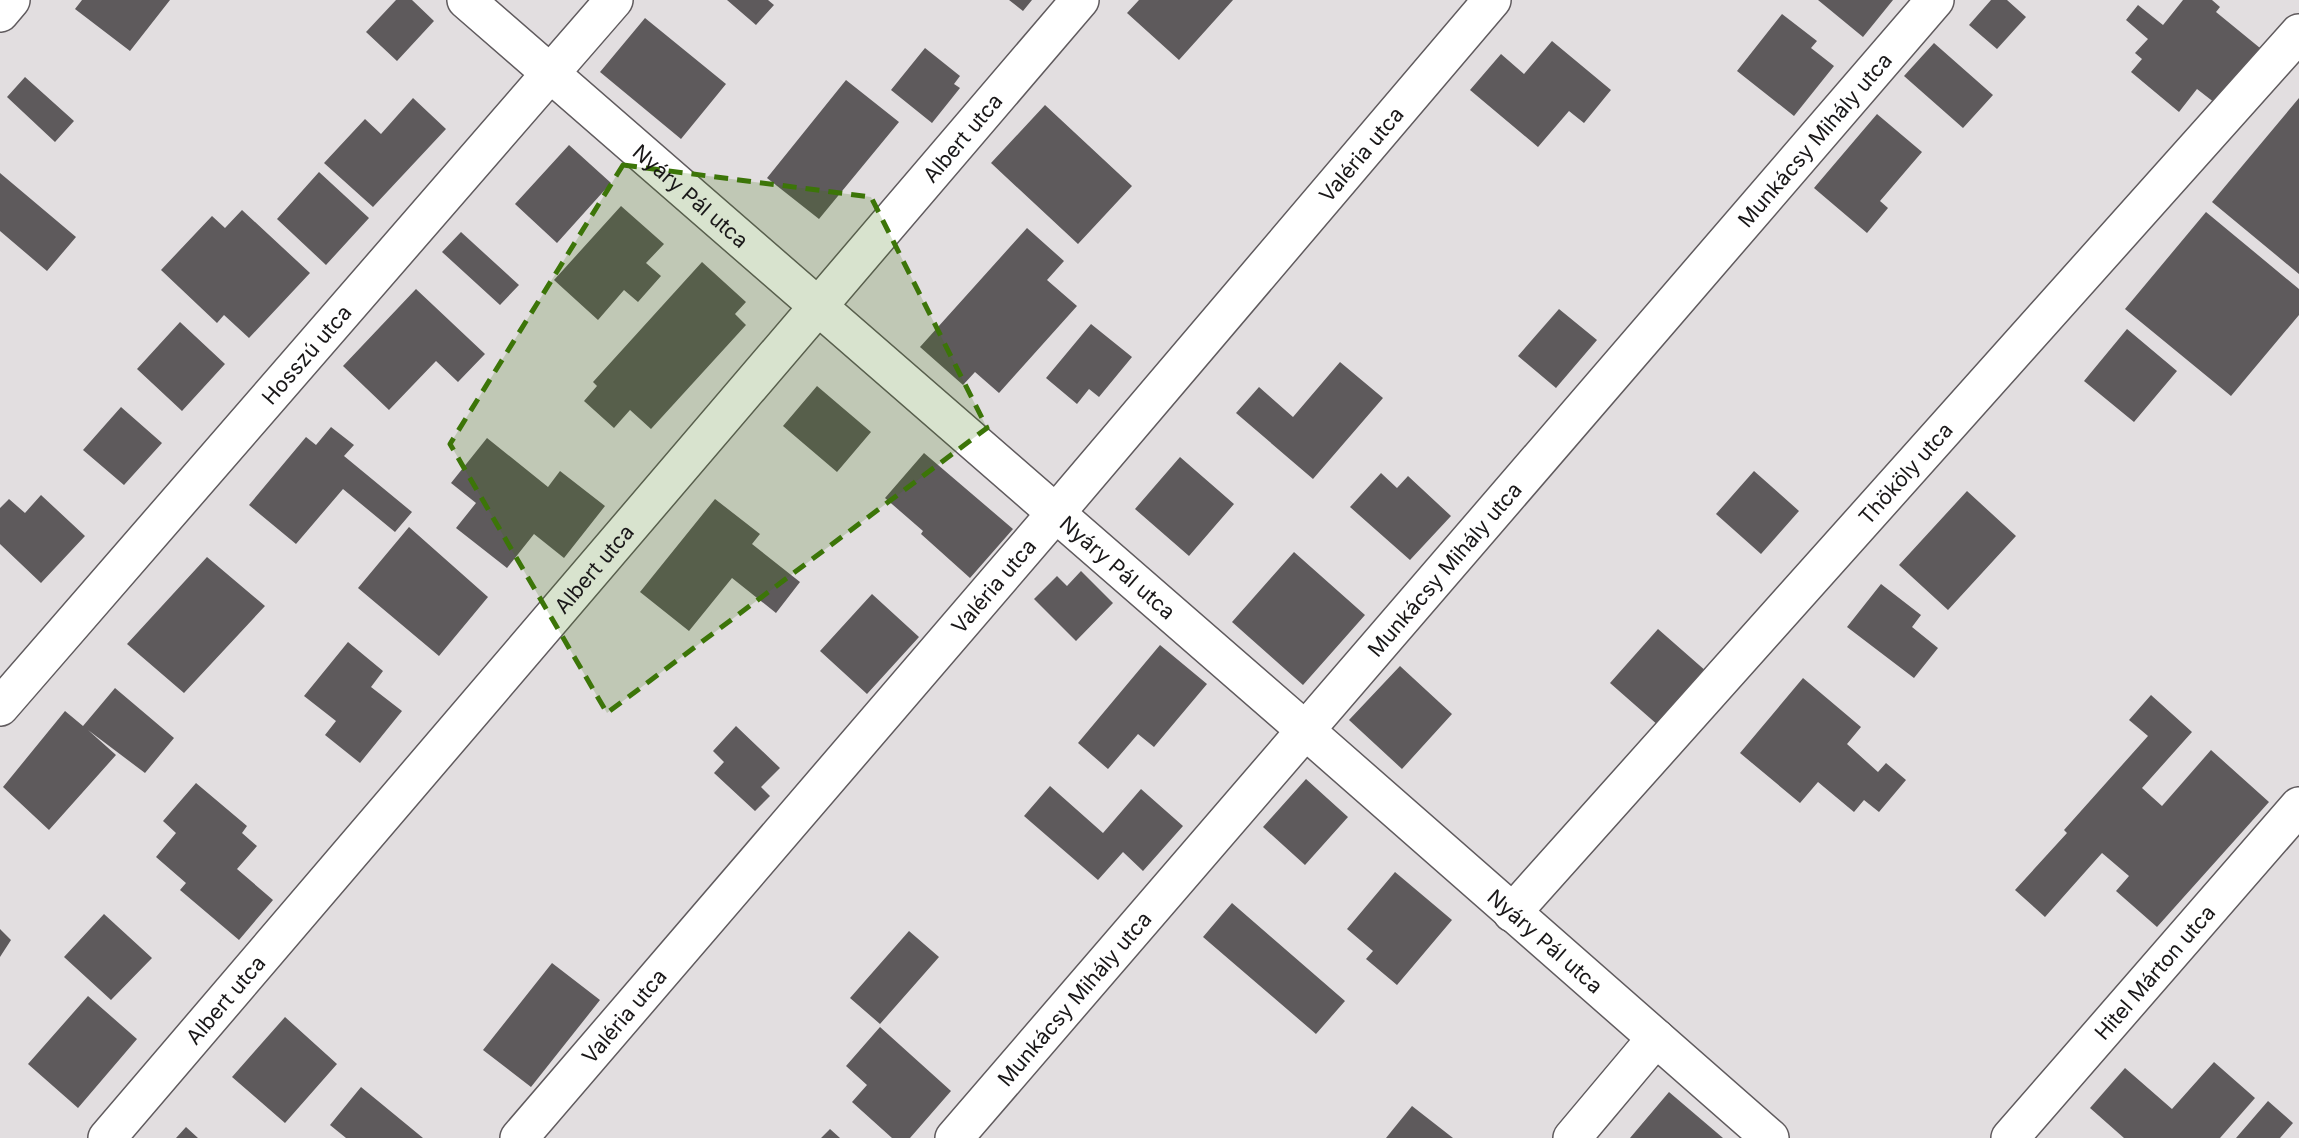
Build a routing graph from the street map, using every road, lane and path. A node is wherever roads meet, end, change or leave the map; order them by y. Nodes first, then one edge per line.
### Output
1 (11, 0) edge
2 (466, 0) edge
3 (614, 0) edge
4 (1080, 0) edge
5 (1492, 0) edge
6 (1935, 0) edge
7 (0, 13) edge
8 (2299, 33) edge
9 (550, 72) junction
10 (817, 305) junction
11 (1055, 514) junction
12 (0, 707) edge
13 (1305, 730) junction
14 (2299, 806) edge
15 (1512, 913) junction
16 (1656, 1038) junction
17 (107, 1138) edge
18 (519, 1138) edge
19 (954, 1138) edge
20 (1572, 1138) edge
21 (1770, 1138) edge
22 (2010, 1138) edge

1 - 7 street
2 - 9 street, Nyáry Pál utca
3 - 9 street, Hosszú utca
4 - 10 street, Albert utca
5 - 11 street, Valéria utca
6 - 13 street, Munkácsy Mihály utca
8 - 15 street, Thököly utca
9 - 10 street, Nyáry Pál utca
9 - 12 street, Hosszú utca
10 - 11 street, Nyáry Pál utca
10 - 17 street, Albert utca
11 - 13 street, Nyáry Pál utca
11 - 18 street, Valéria utca
13 - 15 street, Nyáry Pál utca
13 - 19 street, Munkácsy Mihály utca
14 - 22 street, Hitel Márton utca
15 - 16 street, Nyáry Pál utca
16 - 20 street
16 - 21 street, Nyáry Pál utca

